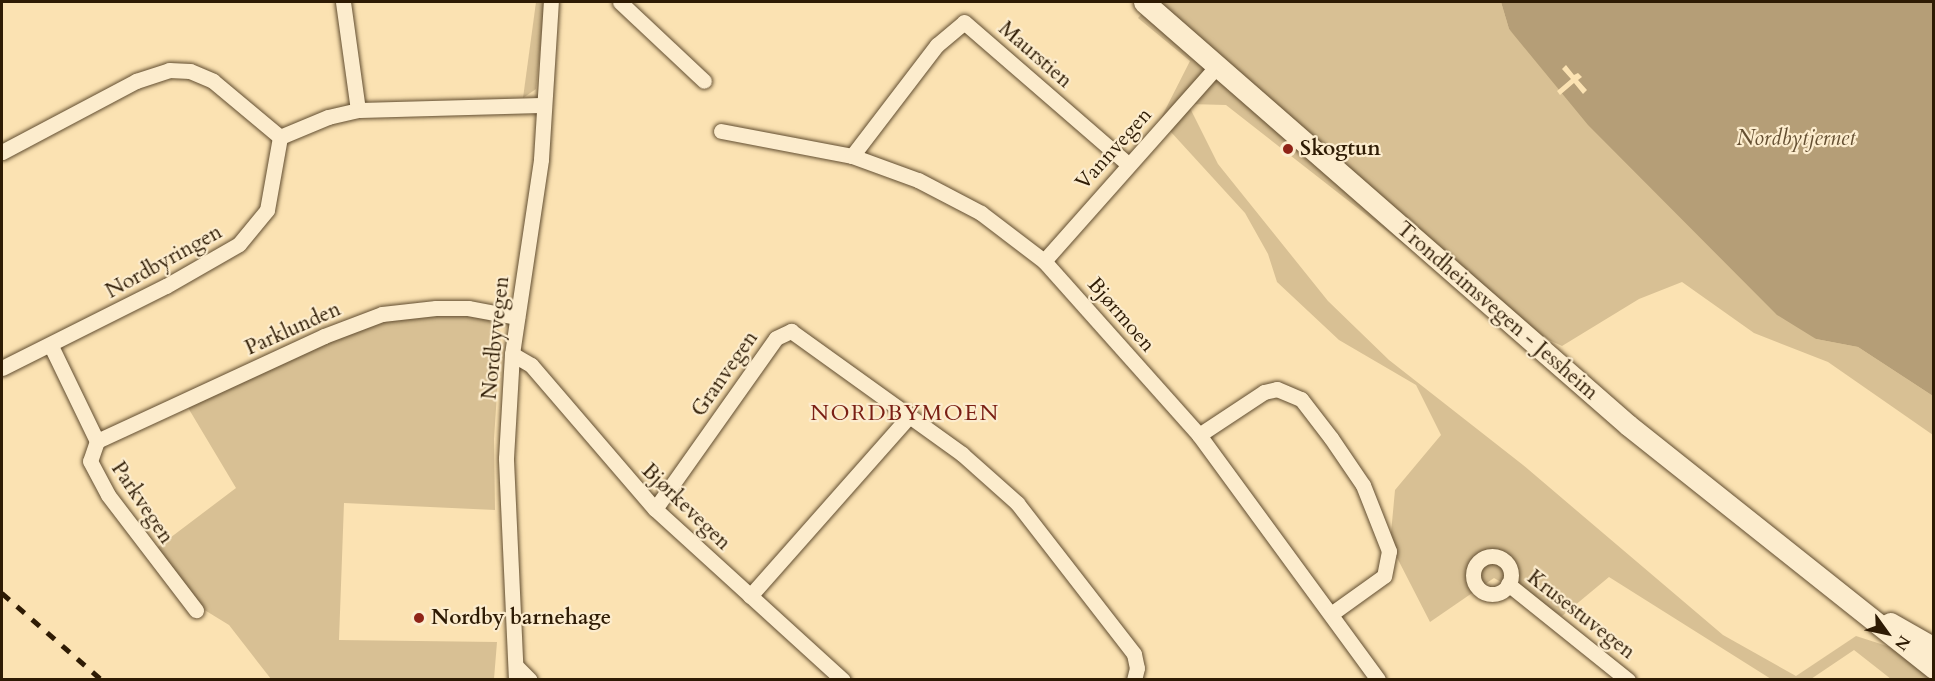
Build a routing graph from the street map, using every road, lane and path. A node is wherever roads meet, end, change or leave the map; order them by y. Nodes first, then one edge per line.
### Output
1 (343, 2) edge
2 (551, 2) edge
3 (620, 2) edge
4 (1143, 2) edge
5 (1216, 67) junction
6 (704, 81) dead end
7 (542, 105) junction
8 (358, 110) junction
9 (721, 131) dead end
10 (280, 137) junction
11 (2, 152) edge
12 (852, 156) junction
13 (1128, 164) junction
14 (1044, 261) junction
15 (518, 317) junction
16 (51, 346) junction
17 (512, 354) junction
18 (2, 368) edge
19 (909, 416) junction
20 (1199, 435) junction
21 (97, 441) junction
22 (654, 509) junction
23 (1508, 584) dead end
24 (750, 596) junction
25 (1860, 608) junction
26 (196, 610) dead end
27 (1331, 614) junction
28 (1934, 648) edge
29 (1934, 668) edge
30 (516, 673) edge
31 (530, 680) edge
32 (843, 680) edge
33 (1134, 680) edge
34 (1378, 680) edge
35 (1628, 680) edge

1 - 8 street
2 - 7 street, Nordbyvegen
3 - 6 street
4 - 5 main road, Trondheimsvegen - Jessheim
5 - 13 street, Vannvegen
5 - 25 main road, Trondheimsvegen - Jessheim
7 - 8 street
7 - 15 street, Nordbyvegen
8 - 10 street
9 - 12 street, Bjørmoen
10 - 11 street
10 - 16 street, Nordbyringen
12 - 13 street, Maurstien
12 - 14 street, Bjørmoen
13 - 14 street, Vannvegen
14 - 20 street, Bjørmoen
15 - 17 street, Nordbyvegen
15 - 21 street, Parklunden
16 - 18 street, Nordbyringen
16 - 21 street, Parkvegen
17 - 22 street, Bjørkevegen
17 - 30 street, Nordbyvegen
19 - 22 street, Granvegen
19 - 24 street
19 - 33 street, Granvegen
20 - 27 street, Bjørmoen
20 - 27 street
21 - 26 street, Parkvegen
22 - 24 street, Bjørkevegen
23 - 35 street, Krusestuvegen
24 - 32 street, Bjørkevegen
25 - 28 main road, Trondheimsvegen - Jessheim
25 - 29 main road, Trondheimsvegen - Jessheim
27 - 34 street, Bjørmoen
30 - 31 street

